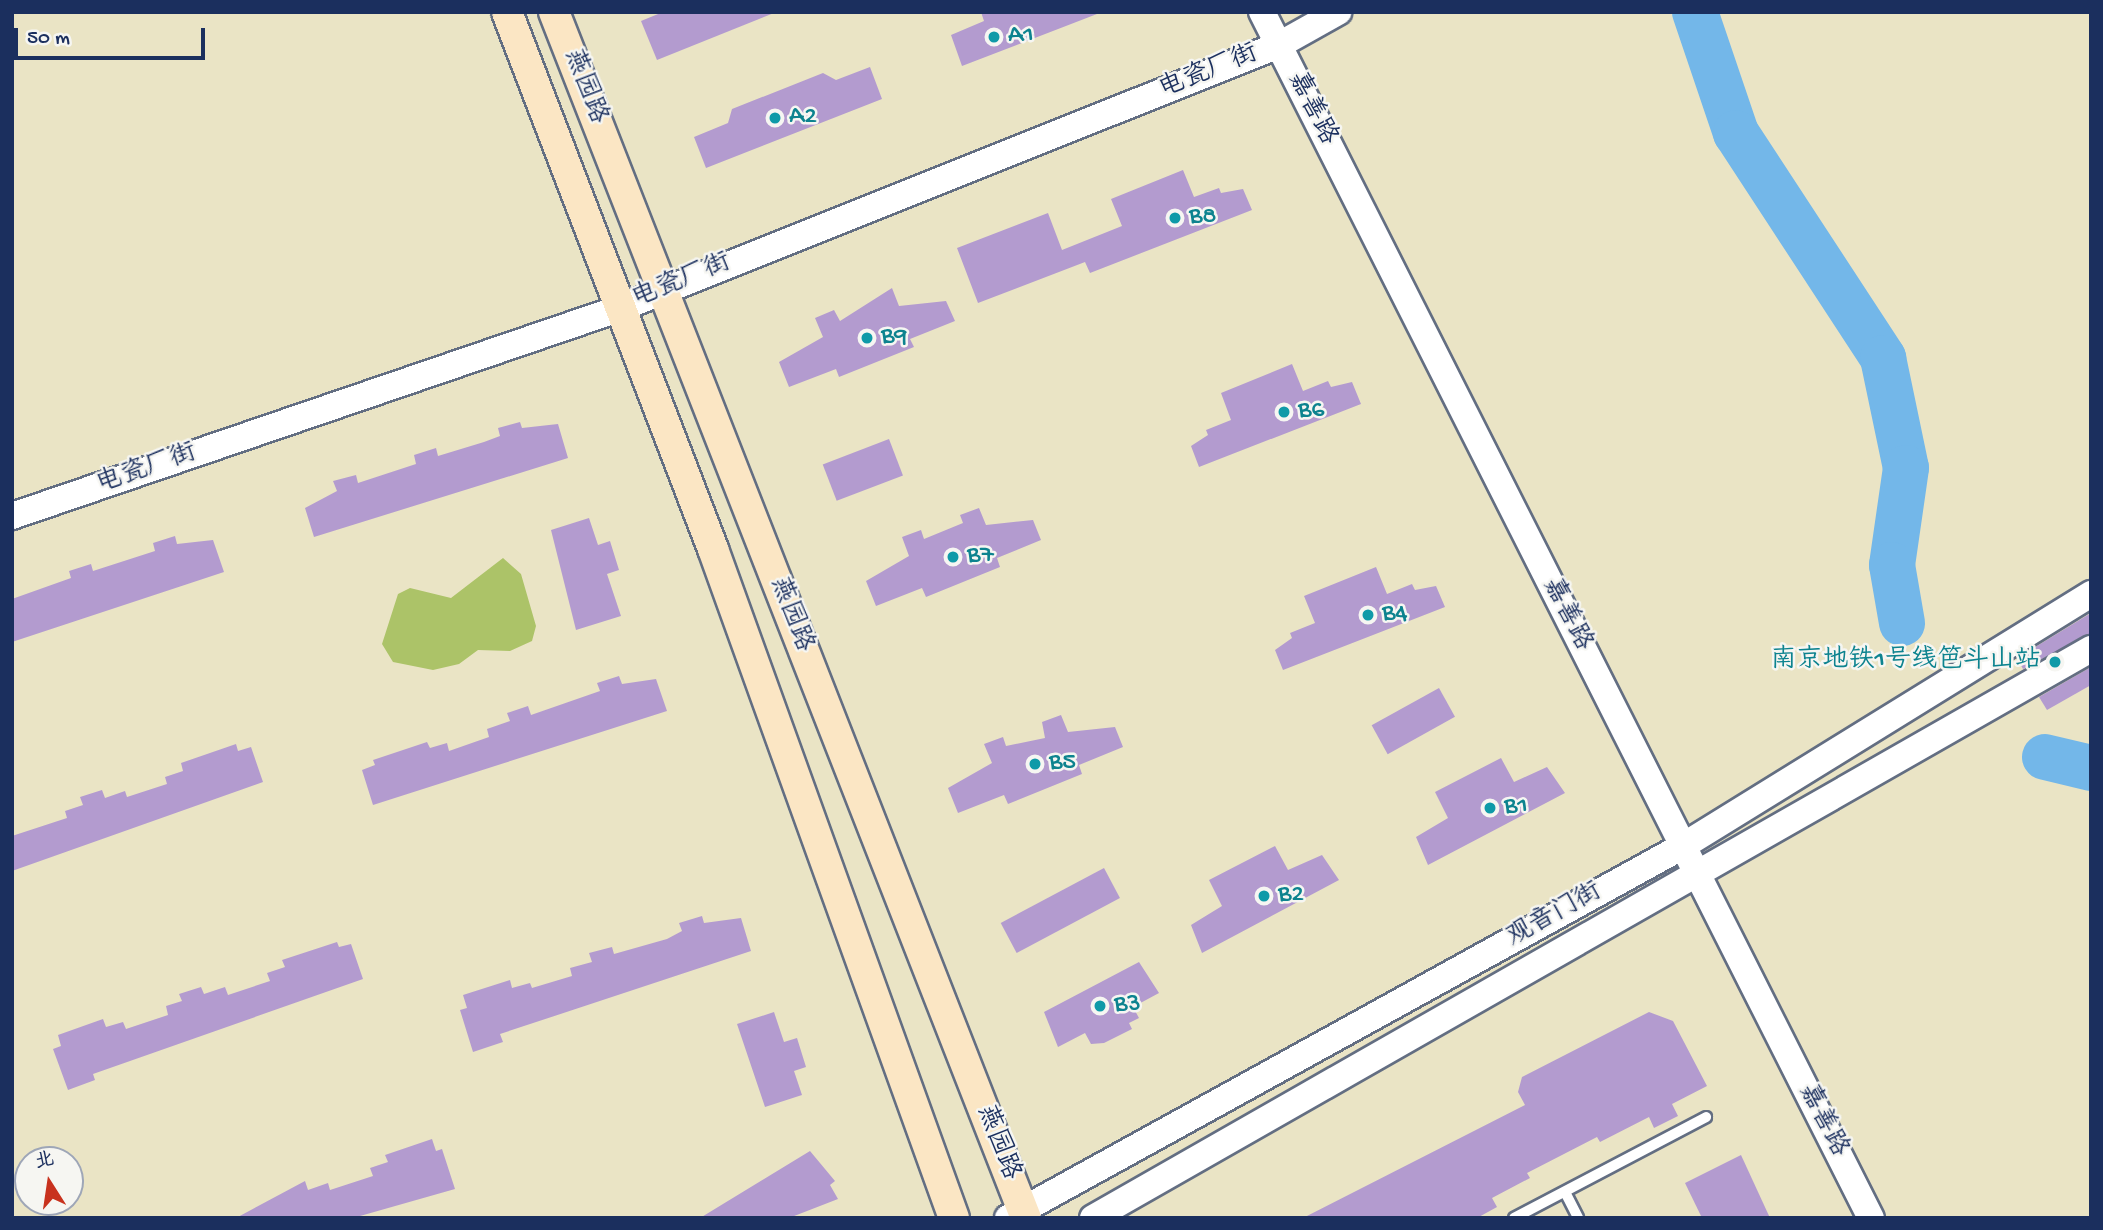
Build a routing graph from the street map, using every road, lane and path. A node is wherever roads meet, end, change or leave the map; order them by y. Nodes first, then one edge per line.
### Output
1 (507, 12) edge
2 (554, 12) edge
3 (1262, 12) edge
4 (1338, 12) edge
5 (1279, 45) junction
6 (663, 289) junction
7 (621, 308) junction
8 (12, 516) edge
9 (2091, 594) edge
10 (2091, 649) edge
11 (1683, 846) junction
12 (1699, 877) junction
13 (1706, 1117) dead end
14 (1565, 1192) junction
15 (1019, 1215) edge
16 (954, 1218) edge
17 (1093, 1218) edge
18 (1514, 1218) edge
19 (1578, 1218) edge
20 (1871, 1218) edge

1 - 7 main road, 燕园路
2 - 6 main road, 燕园路
3 - 5 street, 嘉善路
4 - 5 street, 电瓷厂街
5 - 6 street, 电瓷厂街
5 - 11 street, 嘉善路
6 - 7 street, 电瓷厂街
6 - 15 main road, 燕园路
7 - 8 street, 电瓷厂街
7 - 16 main road, 燕园路
9 - 11 street, 观音门街
10 - 12 street, 观音门街
11 - 12 street, 嘉善路
11 - 15 street, 观音门街
12 - 17 street, 观音门街
12 - 20 street, 嘉善路
13 - 14 lane
14 - 18 lane
14 - 19 lane

